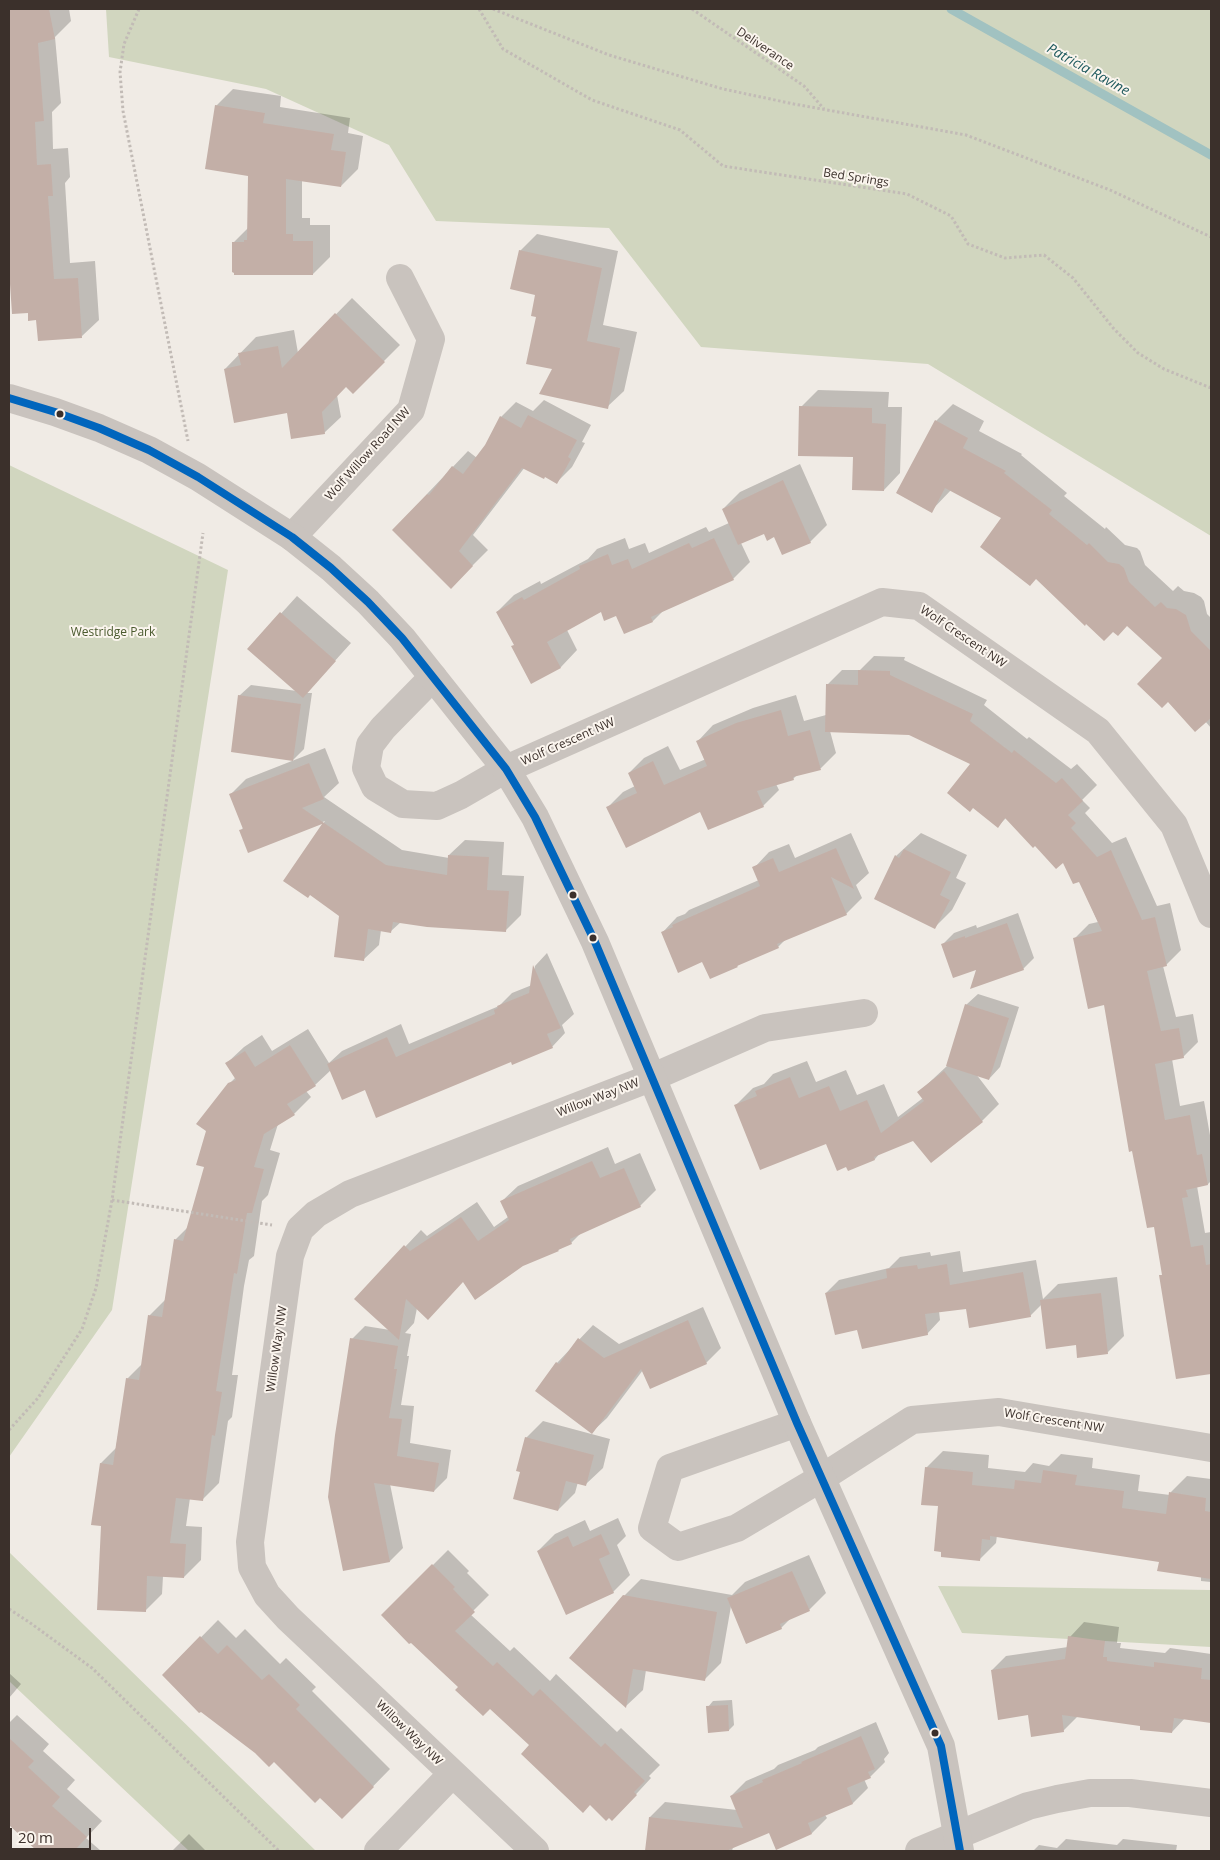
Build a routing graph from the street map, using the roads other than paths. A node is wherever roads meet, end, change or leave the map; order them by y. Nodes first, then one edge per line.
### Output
1 (400, 278) dead end
2 (9, 398) edge
3 (292, 537) junction
4 (433, 677) junction
5 (506, 769) junction
6 (1211, 914) edge
7 (864, 1014) dead end
8 (652, 1077) junction
9 (797, 1423) junction
10 (1211, 1448) edge
11 (823, 1477) junction
12 (452, 1774) junction
13 (1211, 1803) edge
14 (958, 1843) edge
15 (378, 1851) edge
16 (535, 1851) edge
17 (919, 1851) edge

1 - 3 street, Wolf Willow Road NW
2 - 3 street
3 - 4 street
4 - 5 street
4 - 5 street
5 - 6 street, Wolf Crescent NW
5 - 8 street
7 - 8 street
8 - 9 street
8 - 12 street, Willow Way NW
9 - 11 street
9 - 11 street
10 - 11 street, Wolf Crescent NW
11 - 14 street
12 - 15 street, Willow Way NW
12 - 16 street, Willow Way NW
13 - 14 street
14 - 17 street

